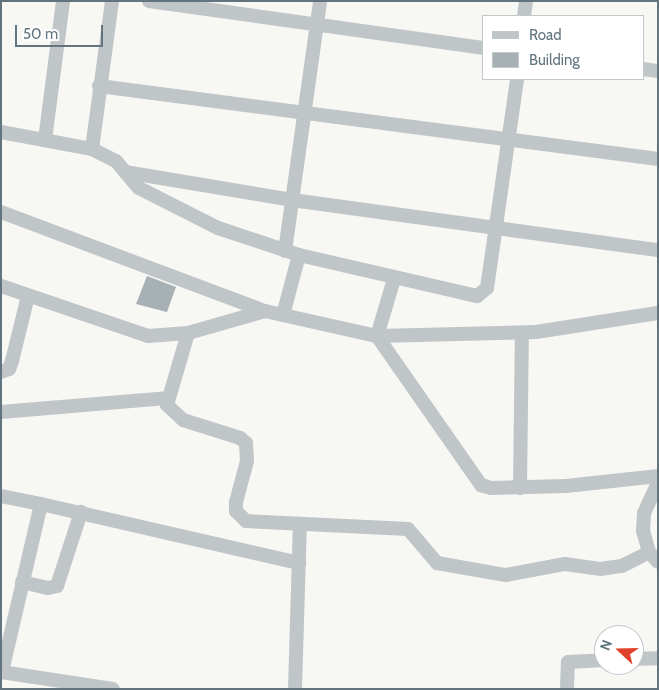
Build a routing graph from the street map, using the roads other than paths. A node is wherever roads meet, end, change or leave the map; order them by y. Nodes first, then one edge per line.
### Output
1 (64, 1) edge
2 (112, 1) edge
3 (149, 1) edge
4 (320, 1) edge
5 (526, 1) edge
6 (524, 15) edge
7 (316, 25) junction
8 (482, 48) edge
9 (644, 69) edge
10 (658, 71) edge
11 (517, 80) edge
12 (100, 86) junction
13 (304, 112) junction
14 (1, 132) edge
15 (45, 140) junction
16 (510, 140) junction
17 (92, 149) junction
18 (658, 159) edge
19 (125, 172) junction
20 (292, 200) junction
21 (1, 212) edge
22 (497, 225) junction
23 (658, 250) edge
24 (285, 251) junction
25 (299, 255) junction
26 (394, 279) junction
27 (1, 286) edge
28 (28, 296) junction
29 (266, 311) junction
30 (658, 313) edge
31 (283, 315) junction
32 (188, 333) junction
33 (522, 333) junction
34 (377, 336) junction
35 (1, 372) edge
36 (166, 398) junction
37 (1, 412) edge
38 (658, 476) edge
39 (658, 483) edge
40 (520, 488) junction
41 (1, 496) edge
42 (41, 504) junction
43 (81, 512) junction
44 (300, 525) junction
45 (653, 557) edge
46 (298, 564) junction
47 (22, 582) junction
48 (658, 658) edge
49 (644, 659) edge
50 (594, 661) edge
51 (2, 672) edge
52 (113, 689) edge
53 (295, 689) edge
54 (567, 689) edge

1 - 15 street
2 - 12 street
3 - 7 street
4 - 7 street
5 - 6 street
7 - 8 street
7 - 13 street
9 - 10 street
11 - 16 street
12 - 13 street
12 - 17 street
13 - 16 street
13 - 20 street
14 - 15 street
15 - 17 street
16 - 18 street
16 - 22 street
17 - 19 street
19 - 20 street
19 - 24 street
20 - 22 street
20 - 24 street
21 - 29 street
22 - 23 street
22 - 26 street
24 - 25 street
25 - 26 street
25 - 31 street
26 - 34 street
27 - 28 street
28 - 32 street
28 - 35 street
29 - 31 street
29 - 32 street
30 - 33 street
31 - 34 street
32 - 36 street
33 - 34 street
33 - 40 street
34 - 40 street
36 - 37 street
36 - 44 street
38 - 40 street
39 - 45 street
41 - 42 street
42 - 43 street
42 - 47 street
43 - 46 street
43 - 47 street
44 - 45 street
44 - 46 street
46 - 53 street
47 - 51 street
48 - 49 street
50 - 54 street
51 - 52 street

